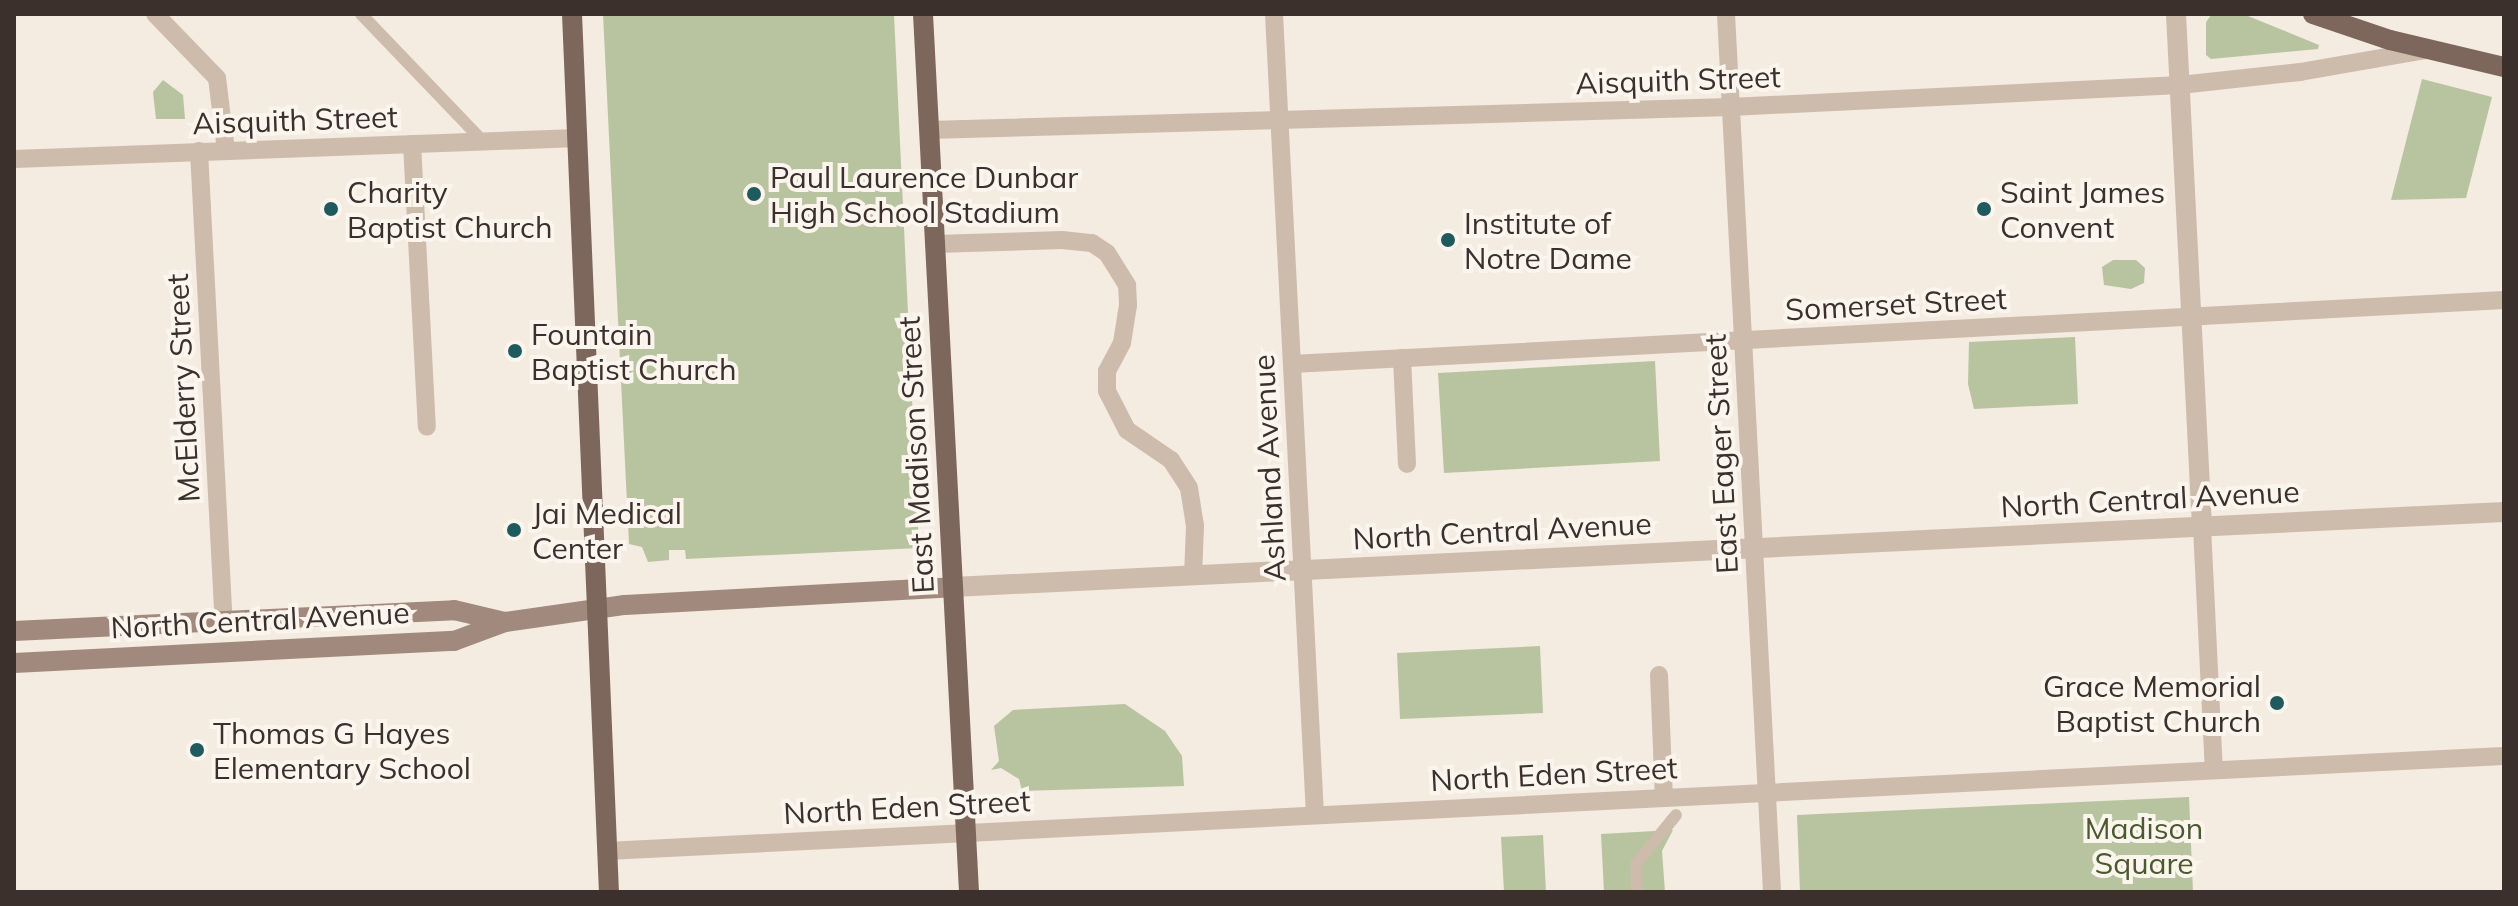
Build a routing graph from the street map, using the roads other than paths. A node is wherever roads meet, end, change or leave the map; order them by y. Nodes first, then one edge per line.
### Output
1 (155, 14) edge
2 (361, 14) edge
3 (572, 14) edge
4 (923, 14) edge
5 (1274, 14) edge
6 (1726, 14) edge
7 (2176, 14) edge
8 (2313, 14) edge
9 (2426, 50) junction
10 (2504, 67) edge
11 (2180, 85) junction
12 (1731, 107) junction
13 (1280, 119) junction
14 (929, 130) junction
15 (578, 138) junction
16 (483, 141) junction
17 (412, 144) junction
18 (226, 150) junction
19 (199, 151) junction
20 (14, 159) edge
21 (935, 244) junction
22 (2504, 300) edge
23 (2192, 317) junction
24 (1743, 340) junction
25 (1402, 358) junction
26 (1292, 364) junction
27 (427, 427) dead end
28 (1407, 464) dead end
29 (2504, 512) edge
30 (2202, 527) junction
31 (1754, 549) junction
32 (1302, 570) junction
33 (1193, 576) junction
34 (953, 587) junction
35 (595, 610) junction
36 (289, 618) junction
37 (224, 622) junction
38 (505, 622) junction
39 (14, 631) edge
40 (290, 649) junction
41 (14, 663) edge
42 (1659, 675) dead end
43 (2504, 756) edge
44 (2214, 770) junction
45 (1766, 791) junction
46 (1664, 797) junction
47 (1315, 814) junction
48 (1676, 815) dead end
49 (966, 832) junction
50 (607, 851) junction
51 (609, 892) edge
52 (969, 892) edge
53 (1637, 892) edge
54 (1772, 892) edge

1 - 18 street
2 - 16 street
3 - 15 main road
4 - 14 main road, East Madison Street
5 - 13 street, Ashland Avenue
6 - 12 street, East Eager Street
7 - 11 street
8 - 9 main road
9 - 10 main road
9 - 11 street, Aisquith Street
11 - 12 street, Aisquith Street
11 - 23 street
12 - 13 street, Aisquith Street
12 - 24 street, East Eager Street
13 - 14 street, Aisquith Street
13 - 26 street, Ashland Avenue
14 - 21 main road, East Madison Street
15 - 16 street, Aisquith Street
15 - 35 main road
16 - 17 street, Aisquith Street
17 - 18 street, Aisquith Street
17 - 27 street
18 - 19 street, Aisquith Street
19 - 20 street, Aisquith Street
19 - 37 street, McElderry Street
21 - 33 street
21 - 34 main road, East Madison Street
22 - 23 street, Somerset Street
23 - 24 street, Somerset Street
23 - 30 street
24 - 25 street, Somerset Street
24 - 31 street, East Eager Street
25 - 26 street, Somerset Street
25 - 28 street
26 - 32 street, Ashland Avenue
29 - 30 street, North Central Avenue
30 - 31 street, North Central Avenue
30 - 44 street
31 - 32 street, North Central Avenue
31 - 45 street, East Eager Street
32 - 33 street, North Central Avenue
32 - 47 street, Ashland Avenue
33 - 34 street, North Central Avenue
34 - 35 main road, North Central Avenue
34 - 49 main road, East Madison Street
35 - 38 main road, North Central Avenue
35 - 50 main road
36 - 37 main road, North Central Avenue
36 - 38 main road, North Central Avenue
36 - 40 main road
37 - 39 main road, North Central Avenue
38 - 40 main road, North Central Avenue
40 - 41 main road, North Central Avenue
42 - 46 street
43 - 44 street, North Eden Street
44 - 45 street, North Eden Street
45 - 46 street, North Eden Street
45 - 54 street, East Eager Street
46 - 47 street, North Eden Street
47 - 49 street, North Eden Street
48 - 53 street
49 - 50 street, North Eden Street
49 - 52 main road, East Madison Street
50 - 51 main road

